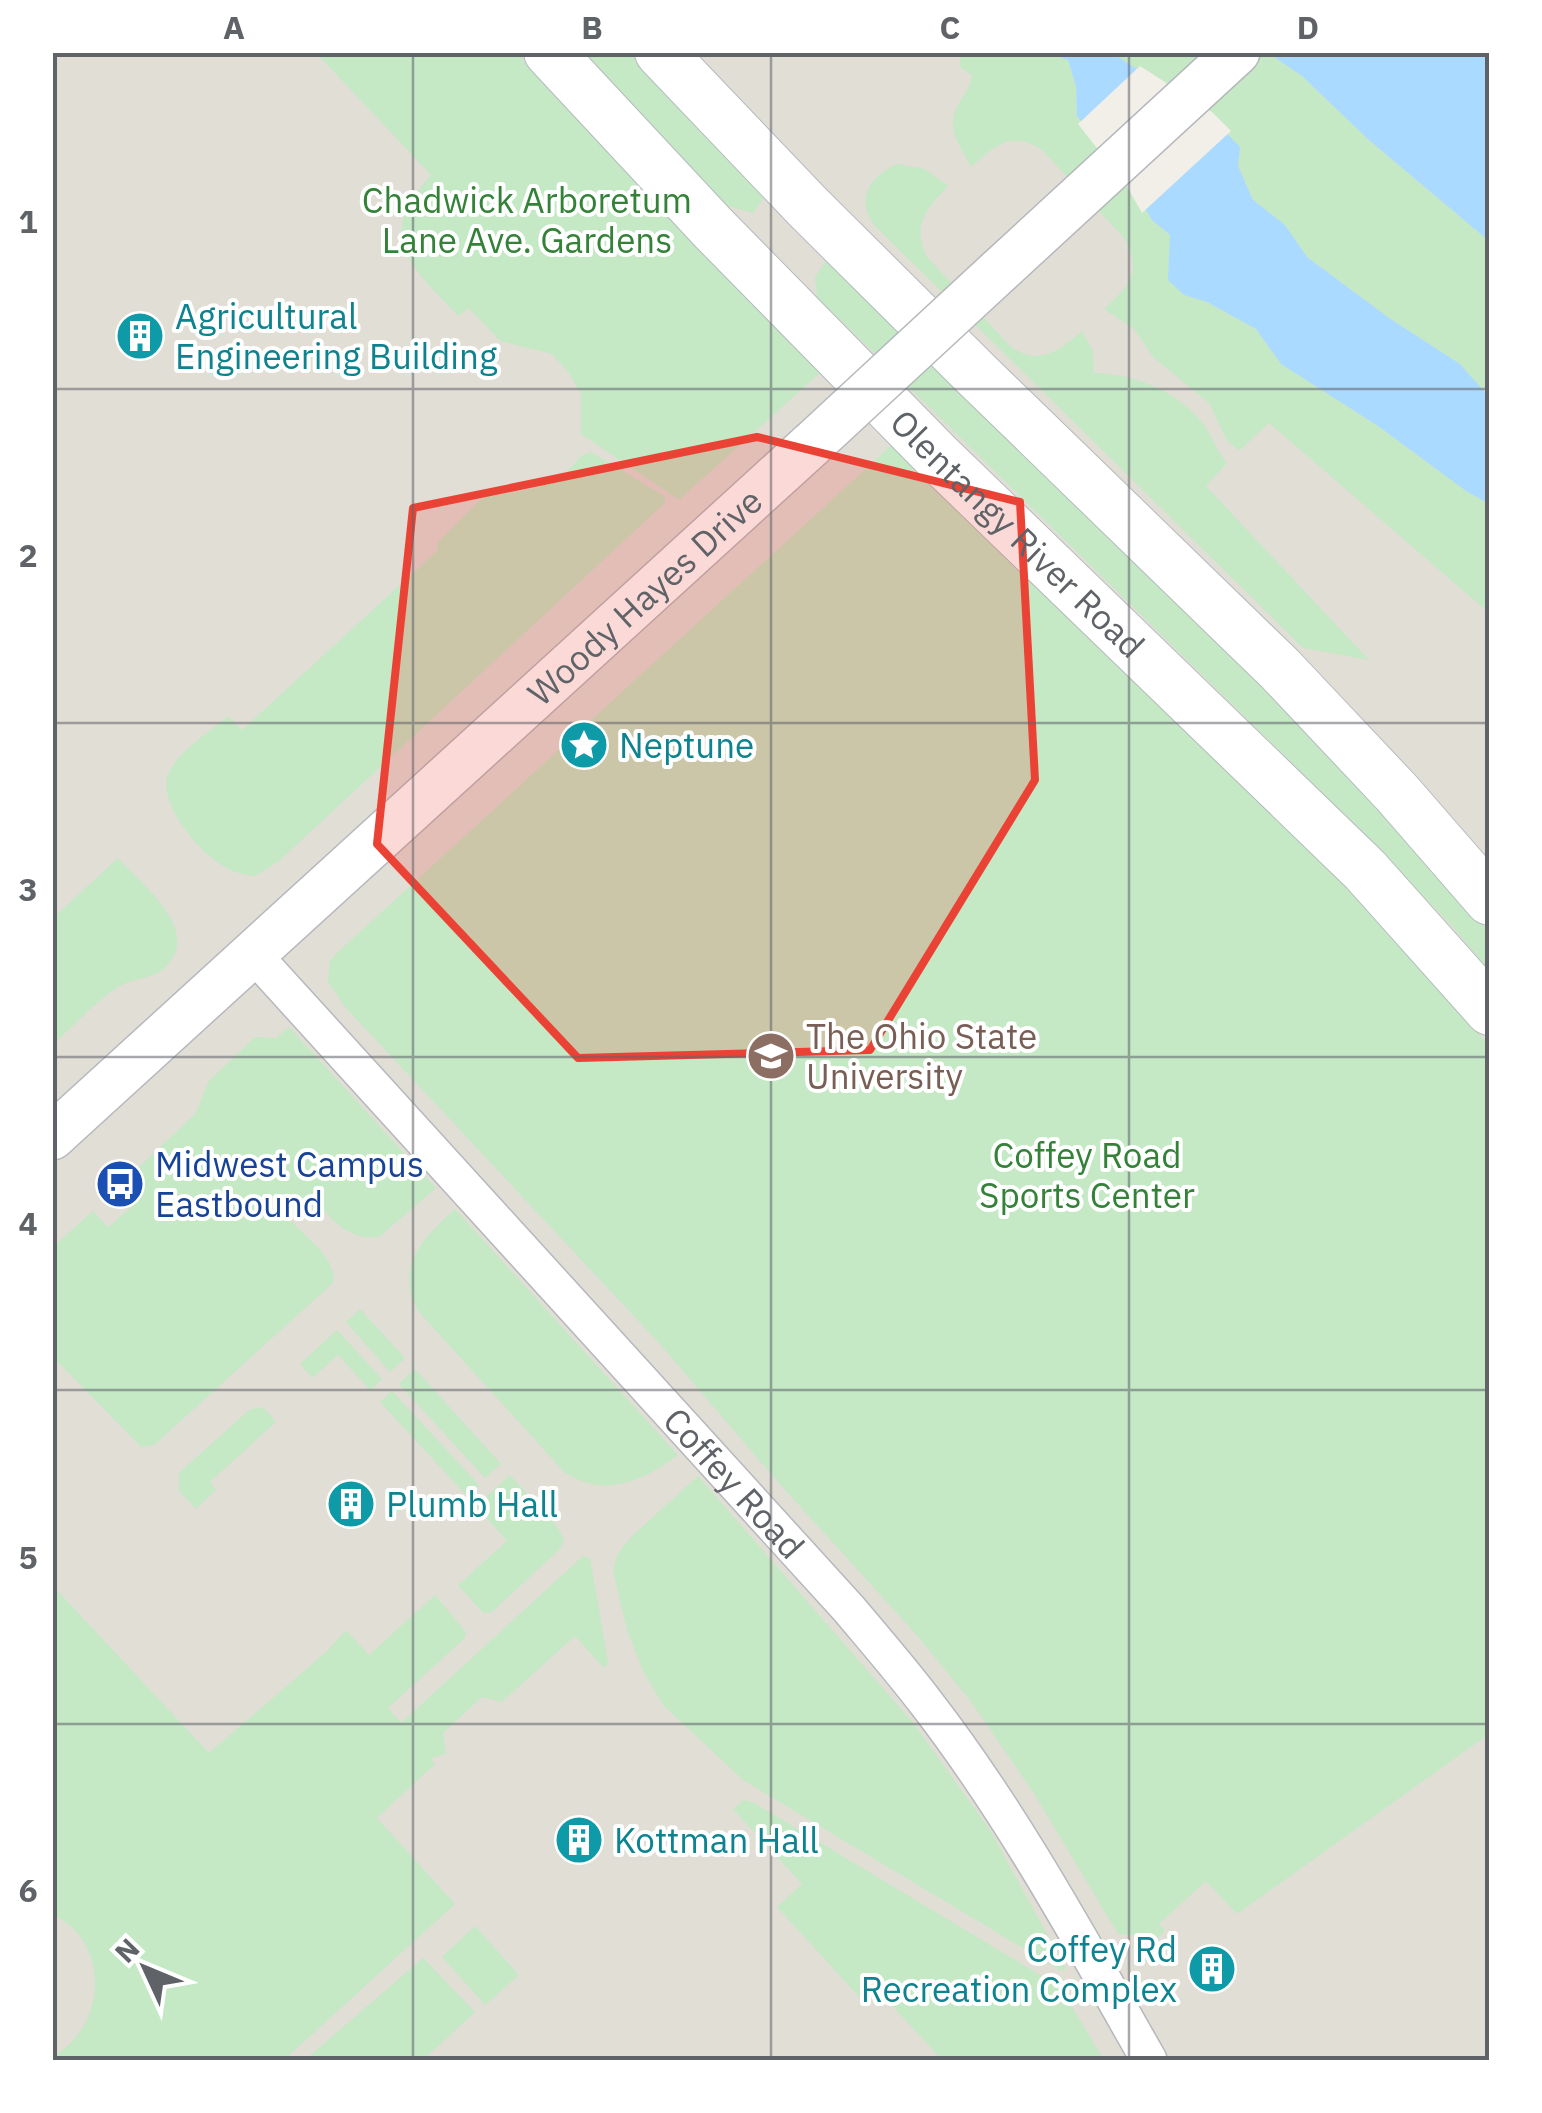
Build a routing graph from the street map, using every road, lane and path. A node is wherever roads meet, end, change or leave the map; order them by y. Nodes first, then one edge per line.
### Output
1 (548, 52) edge
2 (660, 52) edge
3 (1237, 52) edge
4 (1490, 900) edge
5 (253, 954) junction
6 (1490, 1010) edge
7 (52, 1137) edge
8 (1149, 2060) edge

1 - 6 main road, Olentangy River Road
2 - 4 main road
3 - 5 street, Woody Hayes Drive, bridge
5 - 7 street, Woody Hayes Drive
5 - 8 street, Coffey Road

